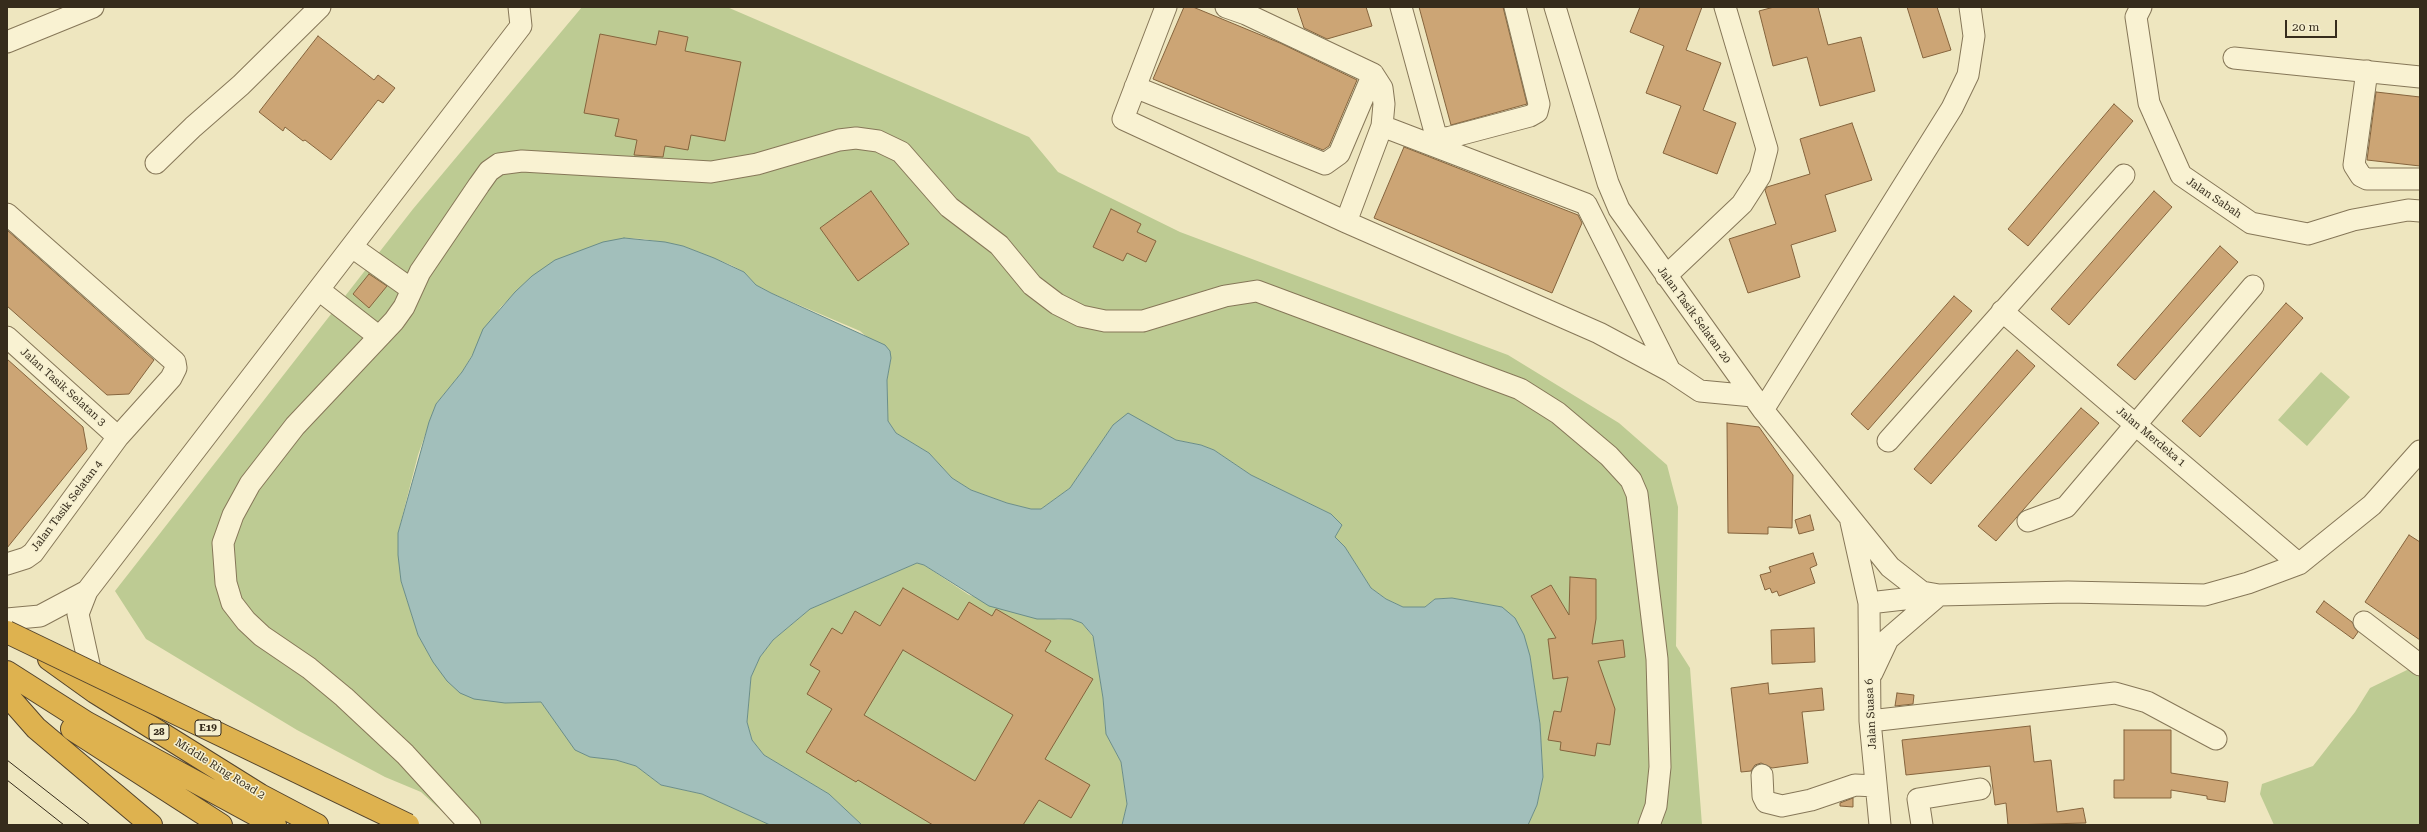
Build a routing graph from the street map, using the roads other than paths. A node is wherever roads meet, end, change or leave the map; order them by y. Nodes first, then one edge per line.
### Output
1 (93, 7) edge
2 (320, 7) edge
3 (519, 7) edge
4 (1166, 7) edge
5 (1226, 7) edge
6 (1401, 7) edge
7 (1515, 7) edge
8 (1555, 7) edge
9 (1970, 7) edge
10 (2141, 7) edge
11 (1732, 8) edge
12 (1246, 11) edge
13 (7, 42) edge
14 (2234, 58) dead end
15 (2367, 71) junction
16 (1373, 74) junction
17 (2420, 77) edge
18 (1135, 87) junction
19 (1382, 126) junction
20 (156, 163) dead end
21 (2124, 175) dead end
22 (2420, 179) edge
23 (2420, 211) edge
24 (7, 214) edge
25 (1346, 222) junction
26 (352, 247) junction
27 (1666, 276) junction
28 (2253, 286) dead end
29 (411, 289) junction
30 (319, 290) junction
31 (2002, 311) junction
32 (7, 336) edge
33 (378, 336) junction
34 (1670, 371) junction
35 (1758, 403) junction
36 (2135, 423) junction
37 (118, 437) junction
38 (1888, 441) dead end
39 (2420, 451) edge
40 (1850, 518) junction
41 (2028, 520) dead end
42 (7, 564) edge
43 (2299, 564) junction
44 (87, 591) junction
45 (1939, 595) junction
46 (1869, 603) junction
47 (7, 619) edge
48 (2364, 622) dead end
49 (7, 631) edge
50 (2420, 665) edge
51 (7, 672) edge
52 (1869, 678) junction
53 (7, 686) edge
54 (95, 692) junction
55 (7, 695) edge
56 (1870, 722) junction
57 (2216, 739) dead end
58 (1762, 775) dead end
59 (1876, 786) junction
60 (1980, 790) dead end
61 (151, 825) edge
62 (220, 825) edge
63 (275, 825) edge
64 (317, 825) edge
65 (408, 825) edge
66 (470, 825) edge
67 (1649, 825) edge
68 (1880, 825) edge
69 (1922, 825) edge

1 - 13 street
2 - 20 street
3 - 26 street
4 - 18 street
5 - 12 street
6 - 7 street
8 - 27 street, Jalan Tasik Selatan 20
9 - 35 street
10 - 23 street, Jalan Sabah
11 - 27 street
12 - 16 street
14 - 15 street
15 - 17 street
15 - 22 street
16 - 18 street
16 - 19 street
18 - 25 street
19 - 25 street
19 - 34 street
21 - 31 street
24 - 37 street, Jalan Tasik Selatan 4
25 - 34 street
26 - 29 street
26 - 30 street
27 - 35 street, Jalan Tasik Selatan 20
28 - 36 street
29 - 33 street
29 - 67 street
30 - 33 street
30 - 44 street
31 - 36 street, Jalan Merdeka 1
31 - 38 street
32 - 37 street, Jalan Tasik Selatan 3
33 - 66 street
34 - 35 street
35 - 40 street, Jalan Tasik Selatan 20
36 - 41 street
36 - 43 street, Jalan Merdeka 1
37 - 42 street, Jalan Tasik Selatan 4
39 - 43 street
40 - 45 street
40 - 46 street, Jalan Tasik Selatan 20
43 - 45 street
44 - 47 street
44 - 54 street
45 - 46 street
45 - 52 street
46 - 52 street, Jalan Suasa 6
48 - 50 street
49 - 54 highway, Middle Ring Road 2 / 28
49 - 65 highway, E19, bridge
51 - 63 highway
52 - 56 street, Jalan Suasa 6
53 - 62 highway
54 - 64 highway, Middle Ring Road 2 / 28
55 - 61 highway
56 - 57 street
56 - 59 street, Jalan Suasa 6
58 - 59 street
59 - 68 street, Jalan Suasa 6
60 - 69 street

